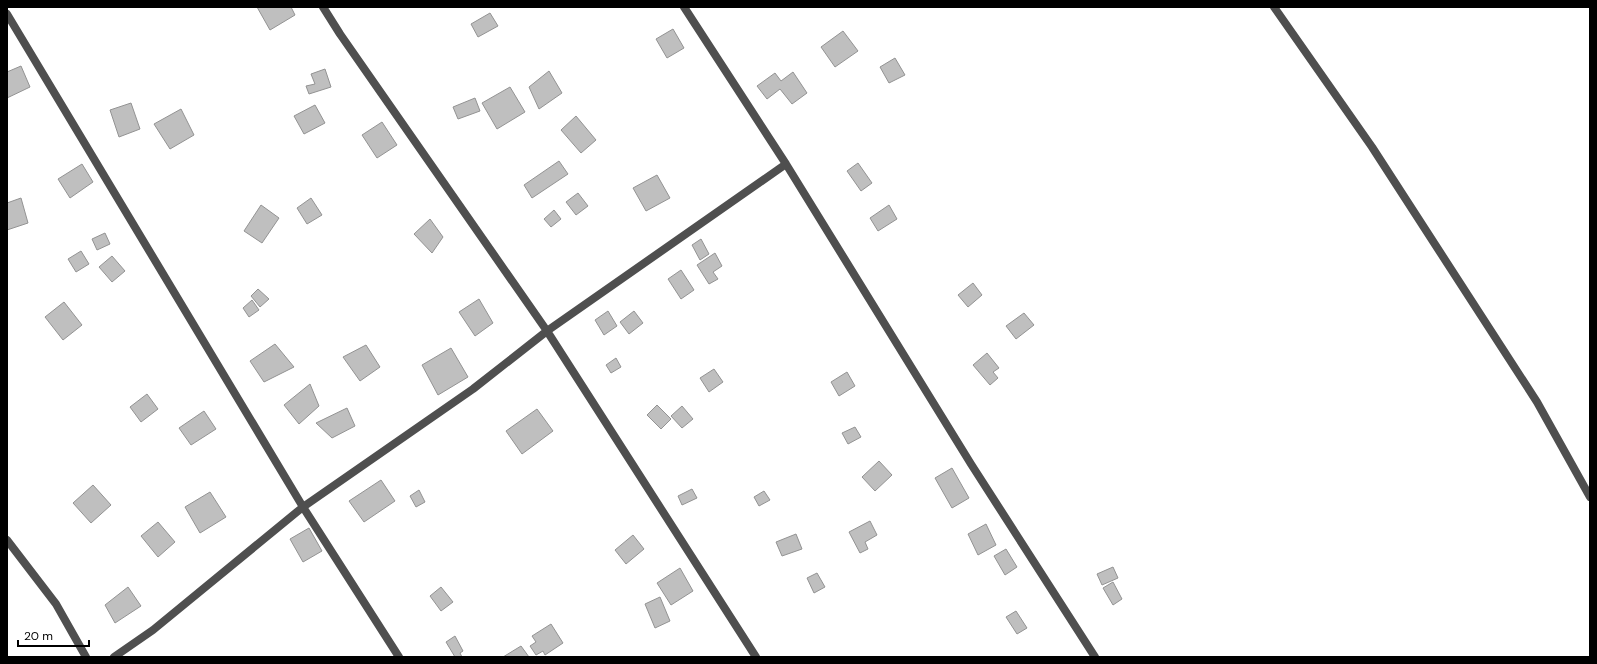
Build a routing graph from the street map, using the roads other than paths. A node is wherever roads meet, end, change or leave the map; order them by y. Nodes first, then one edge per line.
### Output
1 (323, 7) edge
2 (684, 7) edge
3 (1274, 7) edge
4 (7, 14) edge
5 (786, 164) junction
6 (547, 331) junction
7 (1590, 497) edge
8 (303, 507) junction
9 (7, 540) edge
10 (86, 657) edge
11 (114, 657) edge
12 (399, 657) edge
13 (756, 657) edge
14 (1095, 657) edge

1 - 6 street
2 - 5 street
3 - 7 street
4 - 8 street
5 - 6 street
5 - 14 street
6 - 8 street
6 - 13 street
8 - 11 street
8 - 12 street
9 - 10 street

